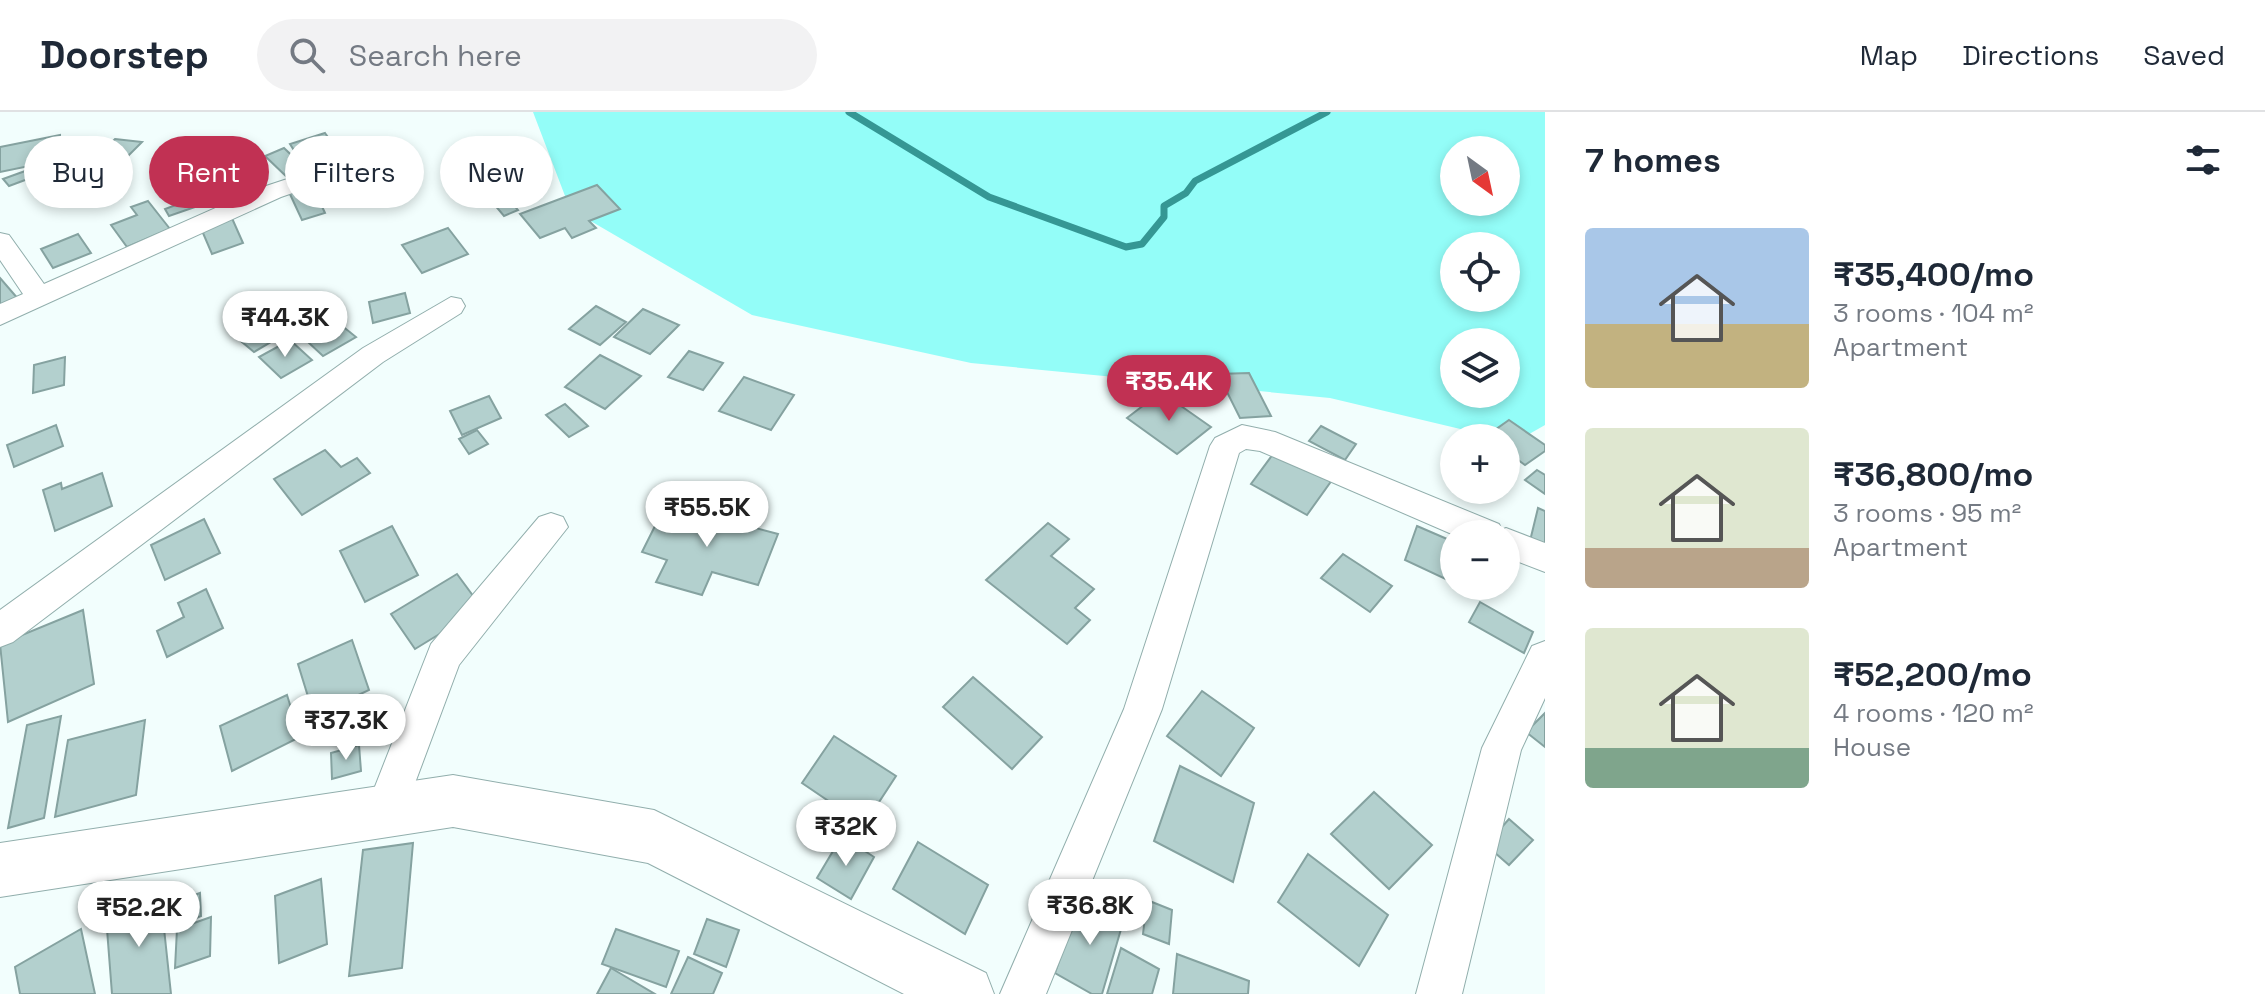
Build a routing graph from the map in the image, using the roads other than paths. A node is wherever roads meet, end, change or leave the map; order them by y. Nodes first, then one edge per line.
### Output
1 (285, 188) edge
2 (0, 241) edge
3 (39, 297) junction
4 (451, 306) dead end
5 (0, 315) edge
6 (1454, 520) edge
7 (551, 527) dead end
8 (1520, 548) edge
9 (1545, 558) edge
10 (0, 631) edge
11 (1545, 658) edge
12 (385, 812) junction
13 (0, 870) edge
14 (965, 994) edge
15 (1023, 994) edge
16 (1439, 994) edge

1 - 3 street
2 - 3 street
3 - 5 street
4 - 10 street
6 - 15 street
7 - 12 street
8 - 9 street
11 - 16 street
12 - 13 main road
12 - 14 main road

